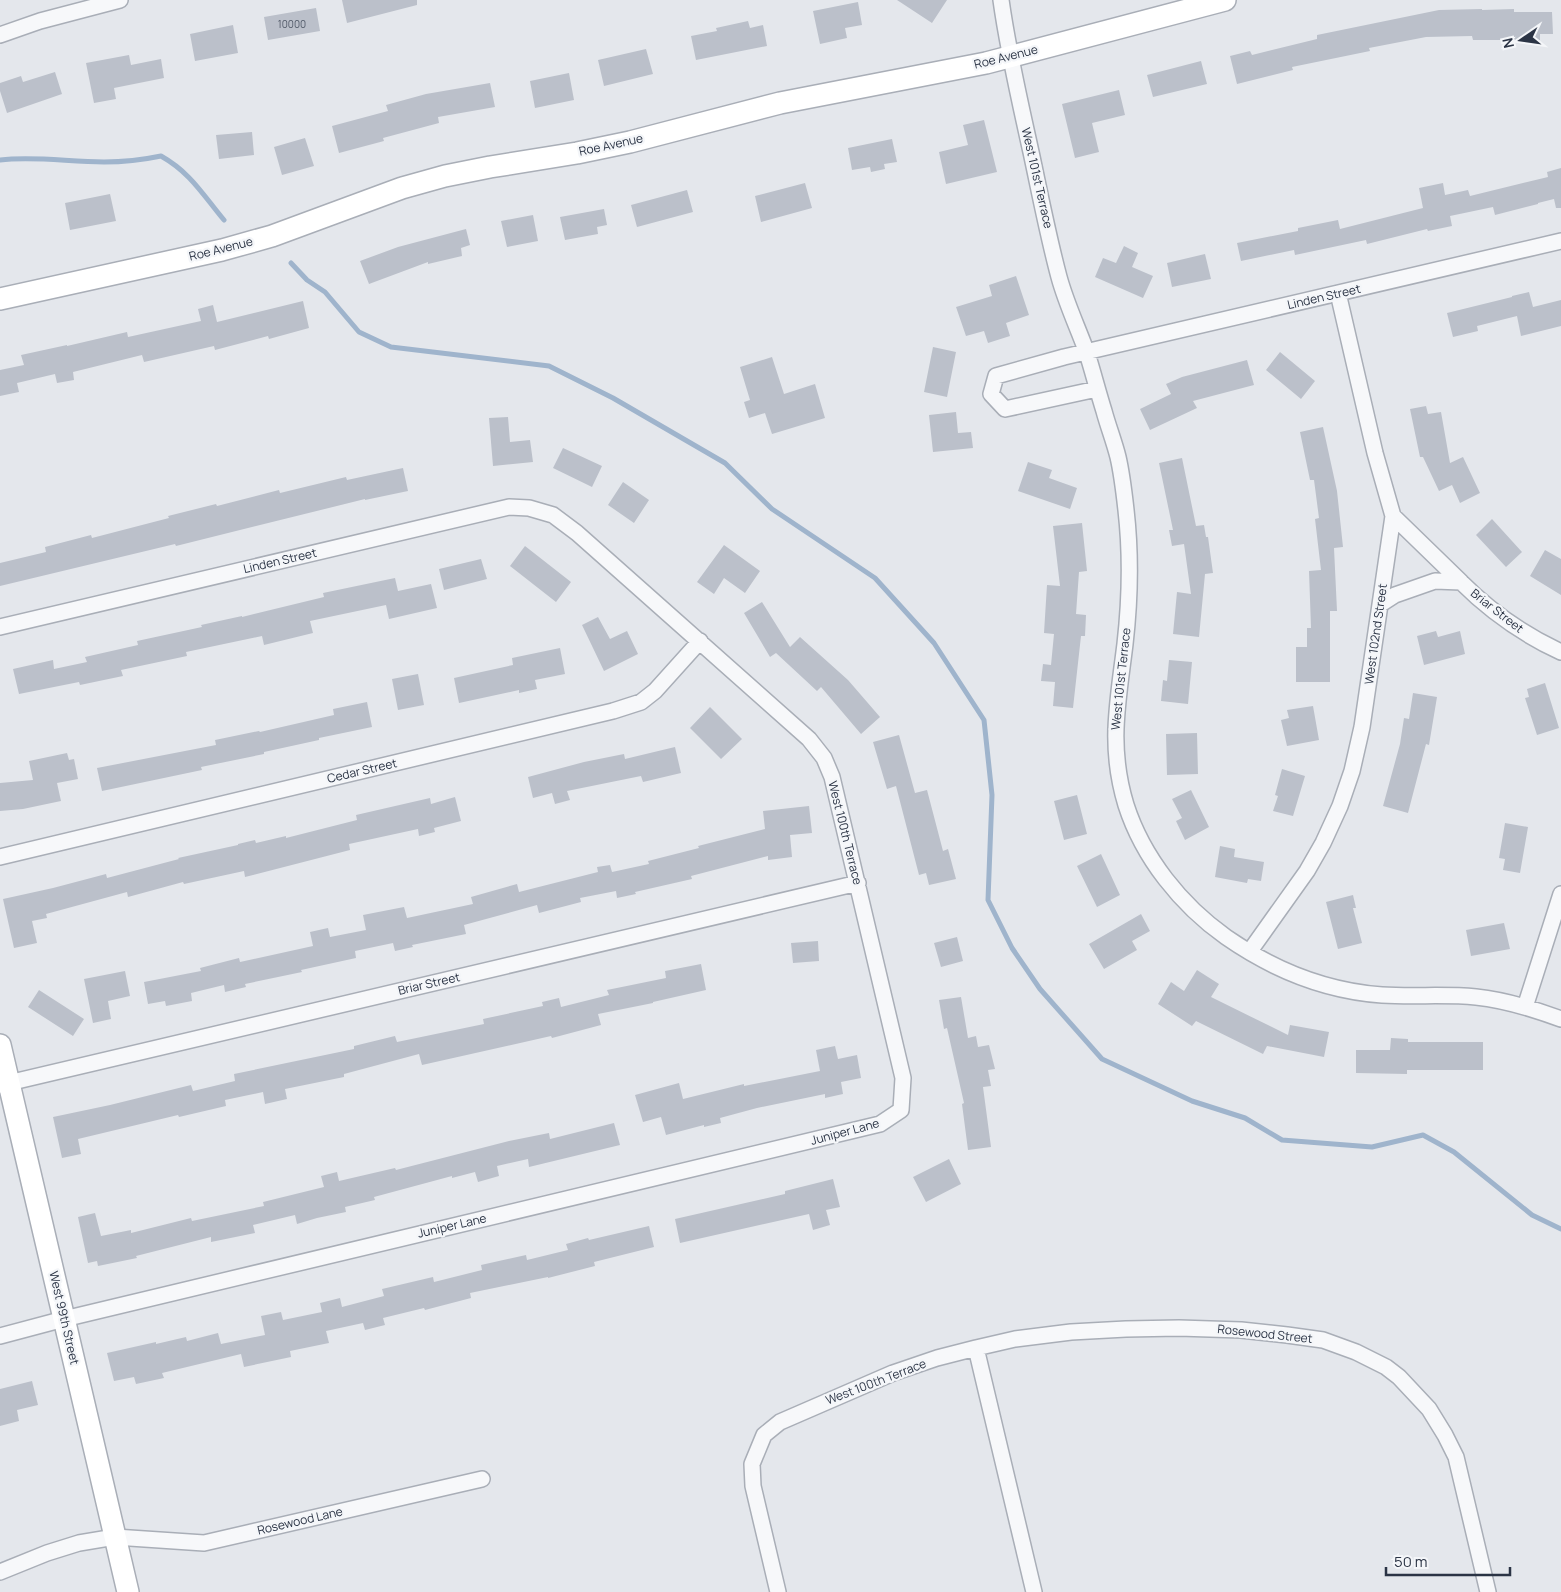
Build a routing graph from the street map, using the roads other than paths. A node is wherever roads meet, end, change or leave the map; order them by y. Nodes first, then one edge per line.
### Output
1 (120, 0) edge
2 (1001, 0) edge
3 (1225, 0) edge
4 (0, 35) edge
5 (1010, 57) junction
6 (1561, 241) edge
7 (1338, 294) junction
8 (0, 299) edge
9 (1086, 352) junction
10 (1097, 389) junction
11 (1393, 516) junction
12 (559, 520) joint
13 (1461, 582) junction
14 (1381, 604) junction
15 (0, 628) edge
16 (700, 641) junction
17 (1561, 652) edge
18 (0, 857) edge
19 (858, 883) junction
20 (1561, 894) edge
21 (1250, 952) junction
22 (1524, 1007) junction
23 (1561, 1019) edge
24 (0, 1045) edge
25 (4, 1084) edge
26 (901, 1110) joint
27 (64, 1319) junction
28 (0, 1336) edge
29 (976, 1348) junction
30 (482, 1478) dead end
31 (115, 1538) junction
32 (0, 1572) edge
33 (128, 1592) edge
34 (778, 1592) edge
35 (1034, 1592) edge
36 (1488, 1592) edge

1 - 4 street
2 - 5 street, West 101st Terrace
3 - 5 main road, Roe Avenue
5 - 8 main road, Roe Avenue
5 - 9 street, West 101st Terrace
6 - 7 street, Linden Street
7 - 9 street, Linden Street
7 - 11 street, West 102nd Street
9 - 10 street, West 101st Terrace
9 - 10 street
10 - 21 street, West 101st Terrace
11 - 13 street, Briar Street
11 - 14 street, West 102nd Street
12 - 15 street, Linden Street
12 - 16 street, West 100th Terrace
13 - 14 street, Briar Street
13 - 17 street, Briar Street
14 - 21 street, West 102nd Street
16 - 18 street, Cedar Street
16 - 19 street, West 100th Terrace
19 - 25 street, Briar Street
19 - 26 street, West 100th Terrace
20 - 22 street
21 - 22 street
22 - 23 street
24 - 25 main road, West 99th Street
25 - 27 main road, West 99th Street
26 - 27 street, Juniper Lane
27 - 28 street, Juniper Lane
27 - 31 main road, West 99th Street
29 - 34 street, West 100th Terrace
29 - 35 street
29 - 36 street, Rosewood Street
30 - 31 street, Rosewood Lane
31 - 32 street, Rosewood Lane
31 - 33 main road, West 99th Street

